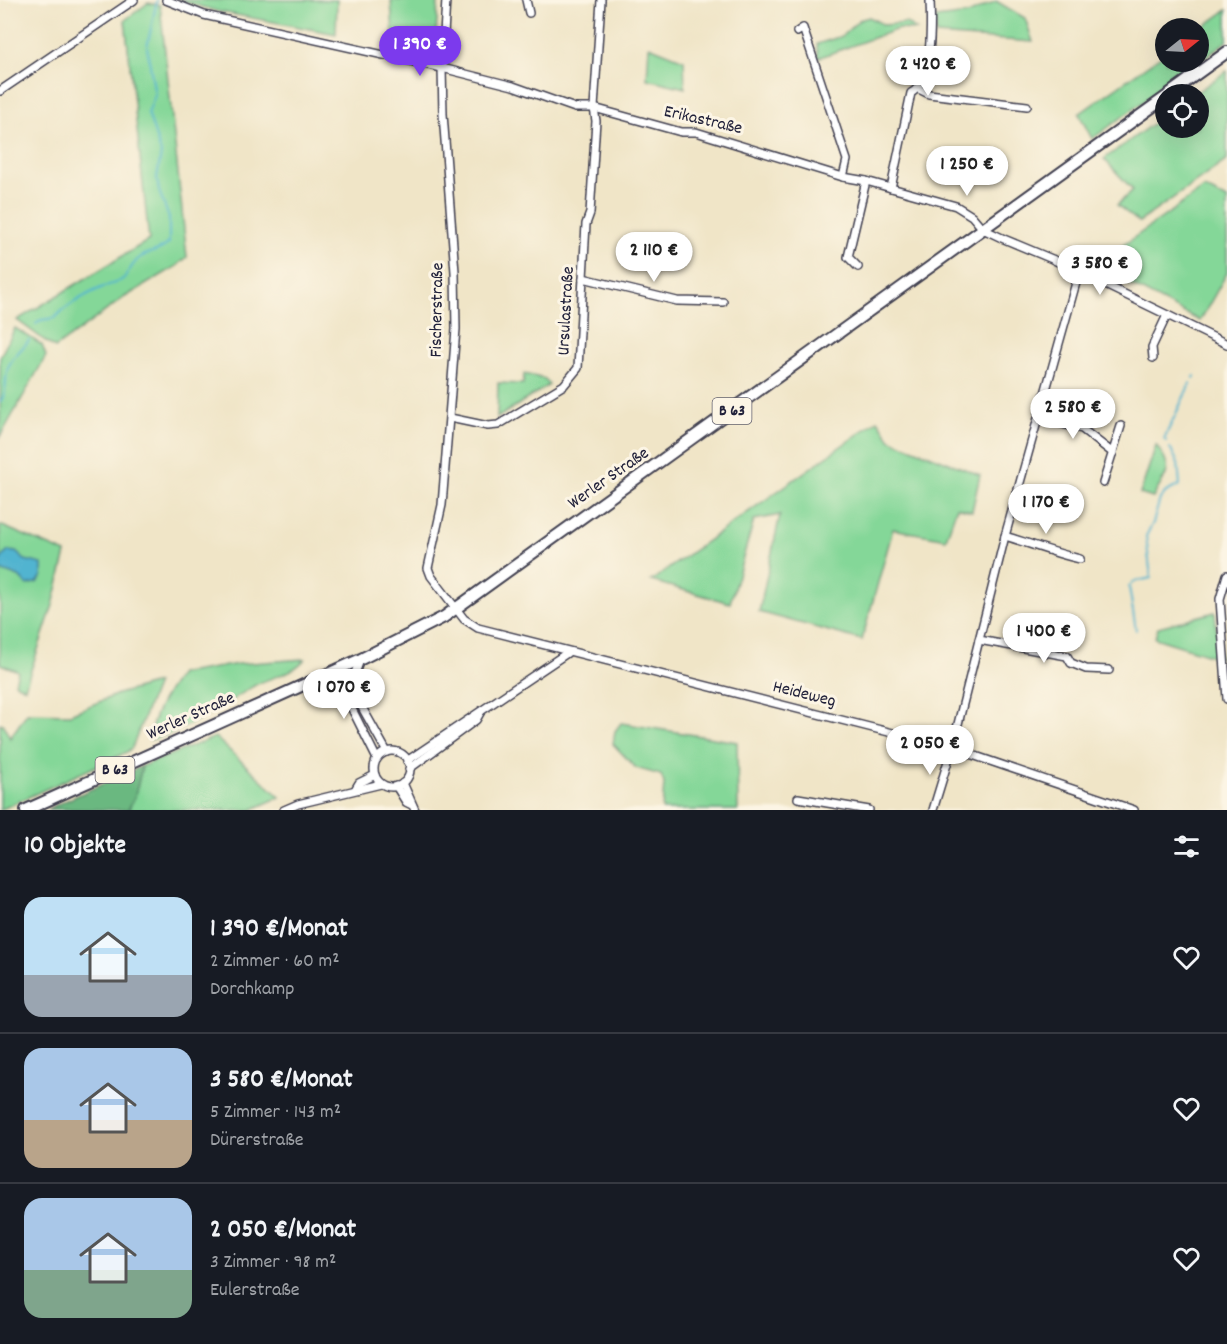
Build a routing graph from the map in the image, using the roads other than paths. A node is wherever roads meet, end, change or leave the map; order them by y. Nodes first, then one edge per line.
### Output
1 (134, 0) edge
2 (166, 0) edge
3 (446, 0) edge
4 (526, 0) edge
5 (601, 0) edge
6 (930, 0) edge
7 (529, 13) dead end
8 (796, 32) dead end
9 (1227, 52) edge
10 (442, 68) junction
11 (1183, 84) edge
12 (919, 89) junction
13 (0, 91) edge
14 (1155, 105) edge
15 (1027, 106) dead end
16 (594, 108) junction
17 (843, 177) junction
18 (866, 181) junction
19 (891, 188) junction
20 (983, 229) junction
21 (858, 267) dead end
22 (1079, 272) junction
23 (583, 278) junction
24 (723, 302) dead end
25 (1167, 315) junction
26 (1227, 343) edge
27 (1153, 358) dead end
28 (450, 418) junction
29 (1039, 418) junction
30 (1121, 426) dead end
31 (1113, 453) junction
32 (1103, 483) dead end
33 (1005, 536) junction
34 (1080, 559) dead end
35 (1227, 575) edge
36 (455, 609) junction
37 (979, 640) junction
38 (567, 653) junction
39 (361, 659) junction
40 (336, 669) junction
41 (1109, 670) dead end
42 (1226, 676) edge
43 (353, 689) junction
44 (1227, 699) edge
45 (480, 713) junction
46 (952, 748) junction
47 (387, 752) junction
48 (377, 759) junction
49 (407, 761) junction
50 (409, 769) junction
51 (375, 775) junction
52 (381, 784) junction
53 (400, 785) junction
54 (356, 788) junction
55 (798, 798) dead end
56 (299, 807) edge
57 (413, 808) edge
58 (26, 810) edge
59 (284, 810) edge
60 (869, 810) edge
61 (933, 810) edge
62 (1134, 810) edge

1 - 13 street
2 - 10 street, Erikastraße
3 - 10 street, Fischerstraße
4 - 7 street
5 - 16 street, Ursulastraße
6 - 12 street
8 - 17 street
9 - 11 main road, Werler Straße / B 63
10 - 16 street, Erikastraße
10 - 28 street, Fischerstraße
12 - 15 street
12 - 19 street
14 - 20 main road, Werler Straße / B 63
16 - 17 street, Erikastraße
16 - 23 street, Ursulastraße
17 - 18 street, Erikastraße
18 - 19 street, Erikastraße
18 - 21 street
19 - 20 street, Erikastraße
20 - 22 street, Erikastraße
20 - 36 main road, Werler Straße / B 63
22 - 25 street, Erikastraße
22 - 29 street
23 - 24 street
23 - 28 street, Ursulastraße
25 - 26 street, Erikastraße
25 - 27 street
28 - 36 street, Fischerstraße
29 - 31 street
29 - 33 street
30 - 31 street
31 - 32 street
33 - 34 street
33 - 37 street
35 - 42 street
36 - 38 street, Heideweg
36 - 39 main road, Werler Straße / B 63
37 - 41 street
37 - 46 street
38 - 45 street
38 - 46 street, Heideweg
39 - 40 main road, Werler Straße / B 63
39 - 43 street
40 - 43 street
40 - 48 street
40 - 58 main road, Werler Straße / B 63
42 - 44 street
43 - 47 street
45 - 49 street
45 - 50 street
46 - 61 street
46 - 62 street, Heideweg
47 - 48 street
47 - 49 street
48 - 51 street
49 - 50 street
50 - 53 street
51 - 52 street
51 - 54 street
52 - 53 street
52 - 54 street
53 - 57 street
54 - 56 street
55 - 60 street
56 - 59 street

